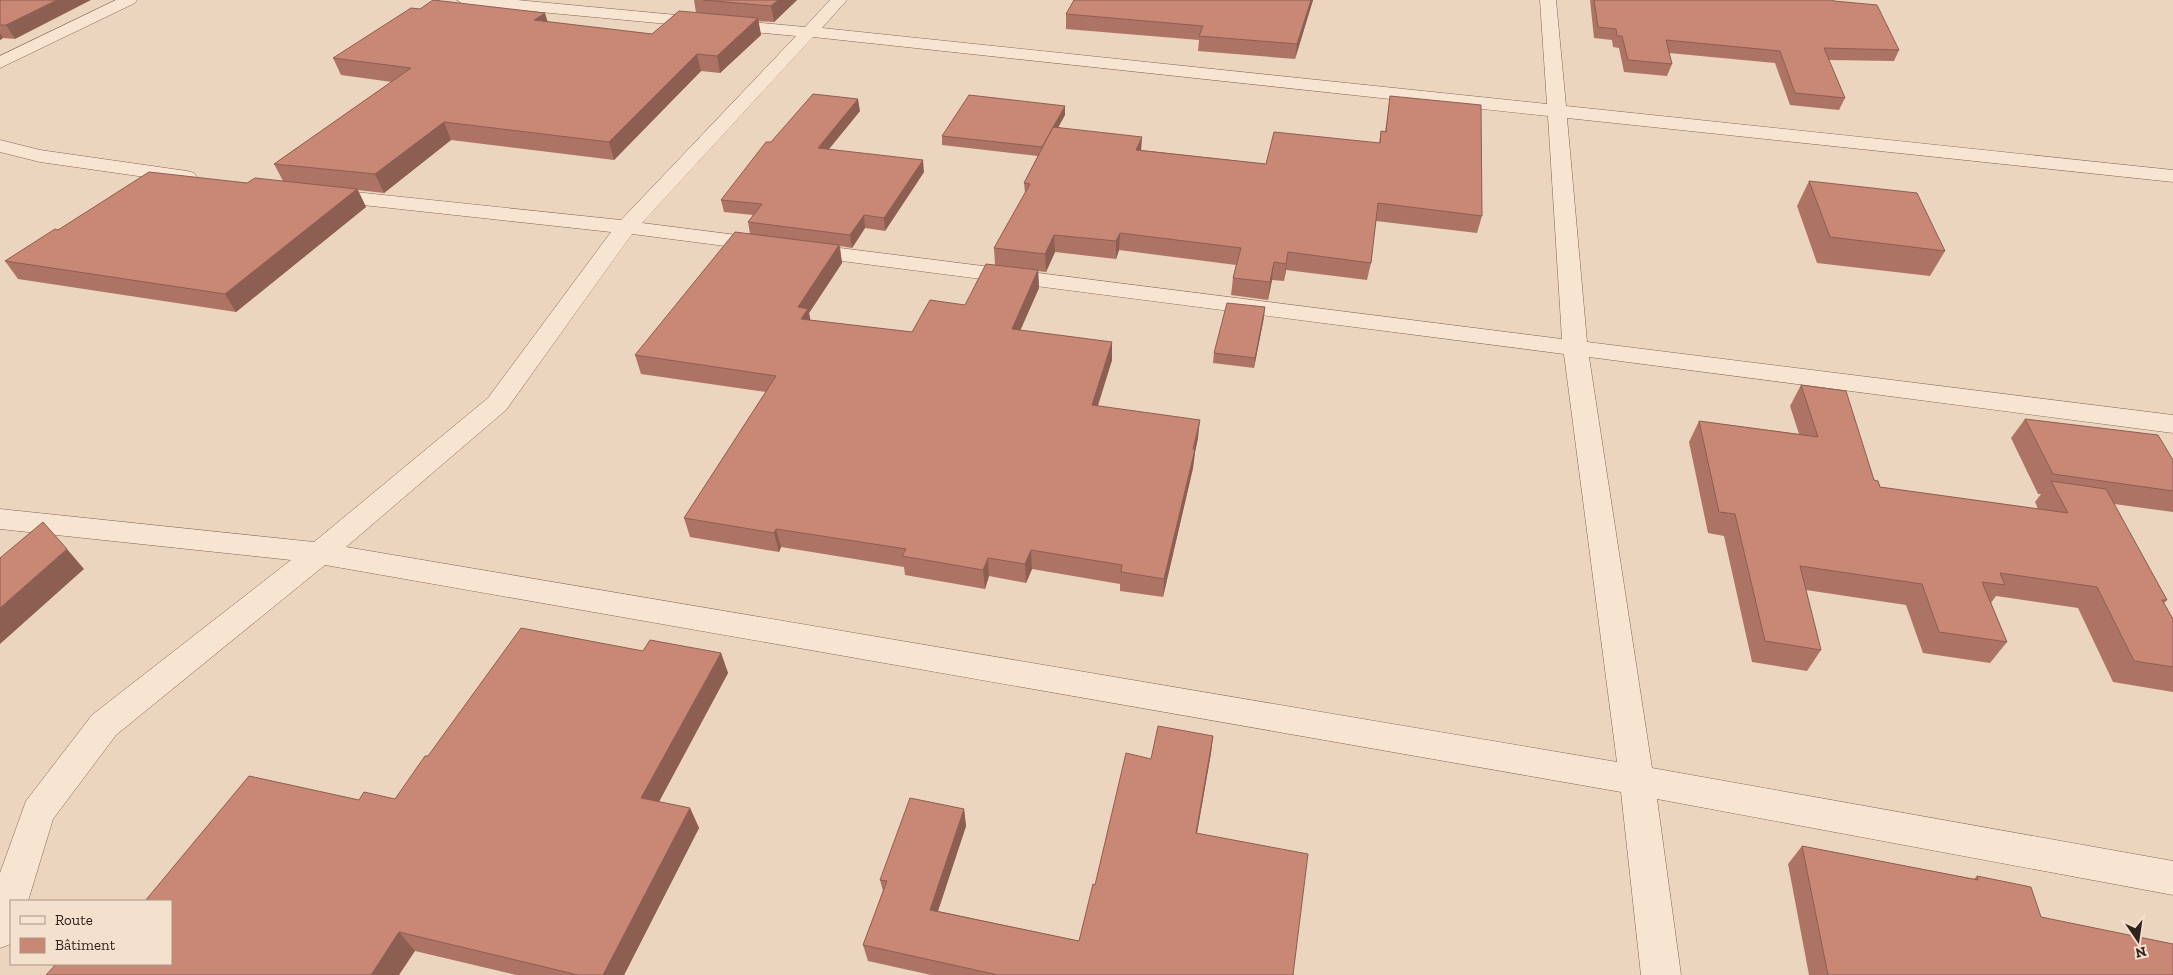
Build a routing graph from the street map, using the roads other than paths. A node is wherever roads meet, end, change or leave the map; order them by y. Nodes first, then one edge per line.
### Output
1 (129, 0) edge
2 (465, 0) edge
3 (839, 0) edge
4 (1548, 0) edge
5 (809, 32) junction
6 (0, 63) edge
7 (1557, 113) junction
8 (0, 146) edge
9 (2173, 176) edge
10 (212, 180) edge
11 (309, 193) edge
12 (626, 227) junction
13 (1575, 347) junction
14 (2173, 424) edge
15 (0, 519) edge
16 (320, 554) junction
17 (1637, 780) junction
18 (2173, 878) edge
19 (0, 930) edge
20 (1661, 975) edge

1 - 6 street
2 - 5 street
3 - 5 street
4 - 7 street
5 - 7 street
5 - 12 street
7 - 9 street
7 - 13 street
8 - 10 street
11 - 12 street
12 - 13 street
12 - 16 street
13 - 14 street
13 - 17 street
15 - 16 street
16 - 17 street
16 - 19 street
17 - 18 street
17 - 20 street

